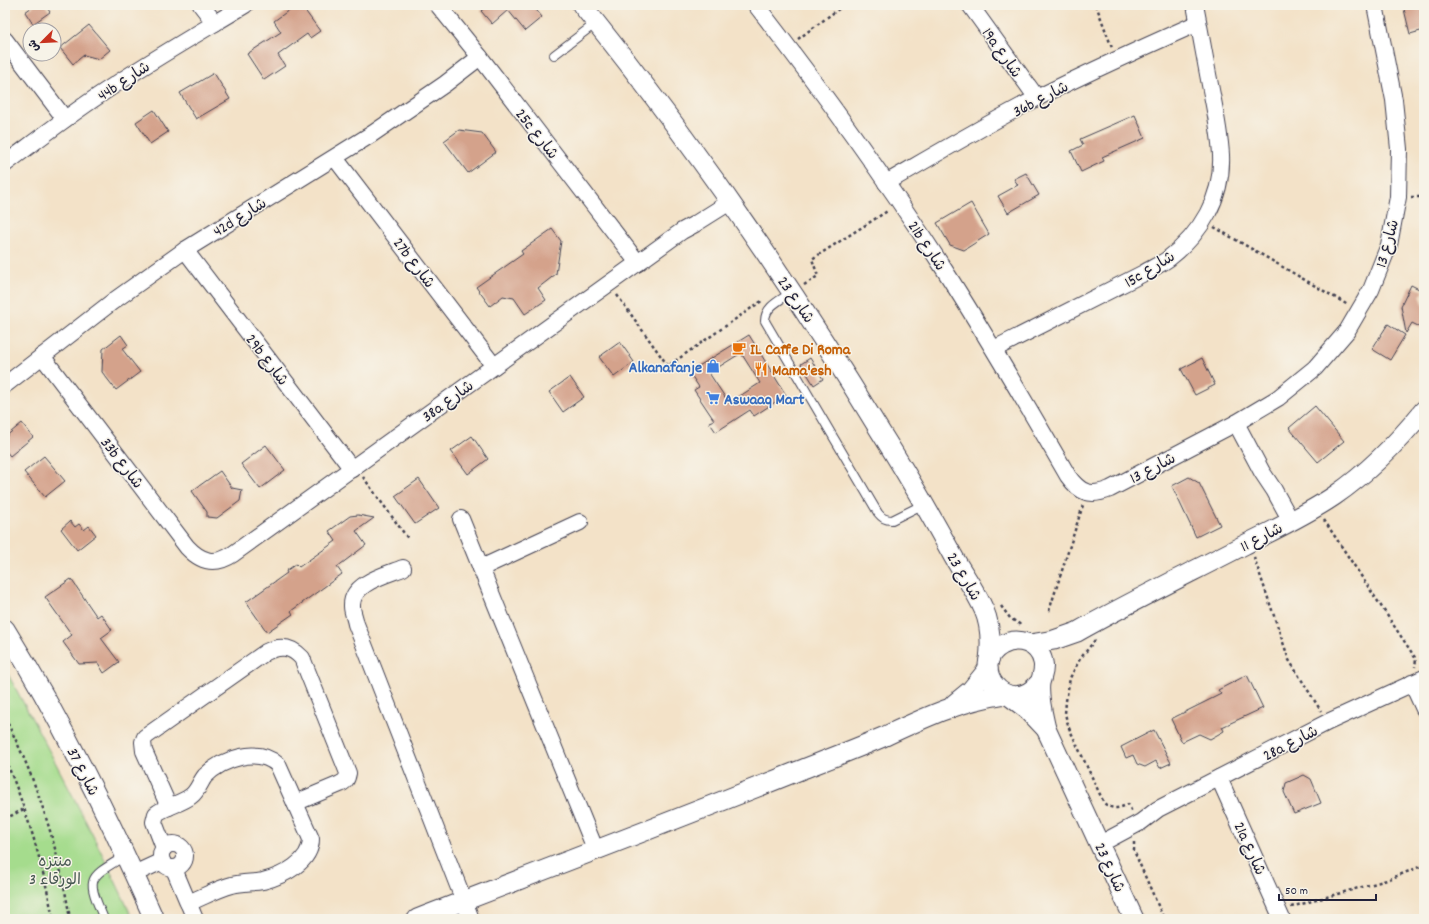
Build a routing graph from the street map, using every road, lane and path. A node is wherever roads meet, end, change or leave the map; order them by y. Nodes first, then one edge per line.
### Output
1 (202, 5) edge
2 (246, 5) edge
3 (438, 5) edge
4 (582, 5) edge
5 (756, 5) edge
6 (844, 5) edge
7 (970, 5) edge
8 (1096, 5) edge
9 (1195, 5) edge
10 (1375, 5) edge
11 (215, 23) junction
12 (596, 23) junction
13 (1198, 23) junction
14 (5, 40) edge
15 (788, 47) junction
16 (554, 55) dead end
17 (480, 57) junction
18 (1116, 60) junction
19 (1037, 98) junction
20 (65, 119) junction
21 (335, 158) junction
22 (5, 164) edge
23 (886, 183) junction
24 (727, 197) junction
25 (900, 203) junction
26 (1204, 221) junction
27 (185, 250) junction
28 (638, 263) junction
29 (608, 284) junction
30 (789, 288) junction
31 (1359, 311) junction
32 (994, 349) junction
33 (42, 356) junction
34 (494, 366) junction
35 (5, 385) edge
36 (1424, 410) edge
37 (1236, 423) junction
38 (353, 467) junction
39 (1087, 493) junction
40 (924, 504) junction
41 (1315, 508) junction
42 (461, 519) dead end
43 (580, 522) dead end
44 (1286, 524) junction
45 (409, 540) dead end
46 (1249, 543) junction
47 (209, 561) joint
48 (403, 568) dead end
49 (481, 568) junction
50 (983, 608) junction
51 (1049, 611) dead end
52 (1094, 622) junction
53 (5, 629) edge
54 (1077, 632) junction
55 (1023, 637) junction
56 (989, 665) junction
57 (1042, 675) junction
58 (1418, 681) edge
59 (1006, 694) junction
60 (950, 707) junction
61 (1424, 709) edge
62 (5, 718) edge
63 (1328, 722) junction
64 (1046, 729) junction
65 (5, 759) edge
66 (1219, 778) junction
67 (295, 803) junction
68 (169, 807) junction
69 (24, 809) junction
70 (5, 819) edge
71 (1136, 820) junction
72 (1098, 838) junction
73 (596, 851) junction
74 (125, 856) junction
75 (167, 859) junction
76 (1424, 865) edge
77 (134, 874) junction
78 (463, 901) junction
79 (188, 903) junction
80 (1281, 915) edge
81 (53, 919) edge
82 (70, 919) edge
83 (104, 919) edge
84 (154, 919) edge
85 (196, 919) edge
86 (417, 919) edge
87 (471, 919) edge
88 (1134, 919) edge
89 (1164, 919) edge

1 - 11 street
2 - 11 street, 44b شارع
3 - 17 street, 25c شارع
4 - 12 street, شارع 23
5 - 15 street, 21b شارع
6 - 15 path
7 - 19 street, 19a شارع
8 - 18 path
9 - 13 street, 15c شارع
10 - 31 street, شارع 13
11 - 20 street, 44b شارع
12 - 16 lane
12 - 24 street, شارع 23
13 - 18 street, 36b شارع
13 - 26 street, 15c شارع
14 - 20 street
15 - 23 street, 21b شارع
17 - 21 street, 42d شارع
17 - 28 street, 25c شارع
18 - 19 street, 36b شارع
19 - 23 street, 36b شارع
20 - 22 street, 44b شارع
21 - 27 street, 42d شارع
21 - 34 street, 27b شارع
23 - 25 street, 21b شارع
24 - 28 street, 38a شارع
24 - 30 street, شارع 23
25 - 30 path
25 - 32 street, 21b شارع
26 - 31 path
26 - 32 street, 15c شارع
27 - 33 street, 42d شارع
27 - 38 street, 29b شارع
28 - 29 street, 38a شارع
29 - 30 path
29 - 34 street, 38a شارع
30 - 40 street, شارع 23
30 - 40 lane
31 - 37 street, شارع 13
32 - 39 street, 21b شارع
33 - 35 street, 42d شارع
33 - 47 street, 33b شارع
34 - 38 street, 38a شارع
36 - 41 street, شارع 11
37 - 39 street, شارع 13
37 - 44 street
38 - 45 path
38 - 47 street, 38a شارع
39 - 51 path
40 - 50 street, شارع 23
41 - 44 street, شارع 11
41 - 58 path
42 - 49 street
43 - 49 street
44 - 46 street, شارع 11
46 - 52 street, شارع 11
46 - 63 path
48 - 78 street
49 - 73 street
50 - 55 street, شارع 23
50 - 55 path
50 - 56 street, شارع 23
52 - 54 street, شارع 11
52 - 71 path
53 - 74 street, شارع 37
54 - 55 street, شارع 11
54 - 57 street, شارع 11
55 - 56 street
55 - 57 street
56 - 59 street
56 - 60 street
57 - 59 street
57 - 64 street, شارع 23
58 - 61 street
58 - 63 street, 28a شارع
59 - 60 street
59 - 64 street, شارع 23
60 - 73 street
62 - 82 path
63 - 66 street, 28a شارع
64 - 72 street, شارع 23
65 - 69 path
66 - 71 street, 28a شارع
66 - 80 street, 21a شارع
67 - 68 street
67 - 68 street
67 - 79 street
68 - 75 street
69 - 70 path
69 - 81 path
71 - 72 street, 28a شارع
71 - 89 path
72 - 88 street, شارع 23
73 - 78 street
74 - 77 street, شارع 37
74 - 83 lane
75 - 77 street
75 - 79 street
76 - 80 path
77 - 84 street, شارع 37
78 - 86 street
78 - 87 street
79 - 85 street

